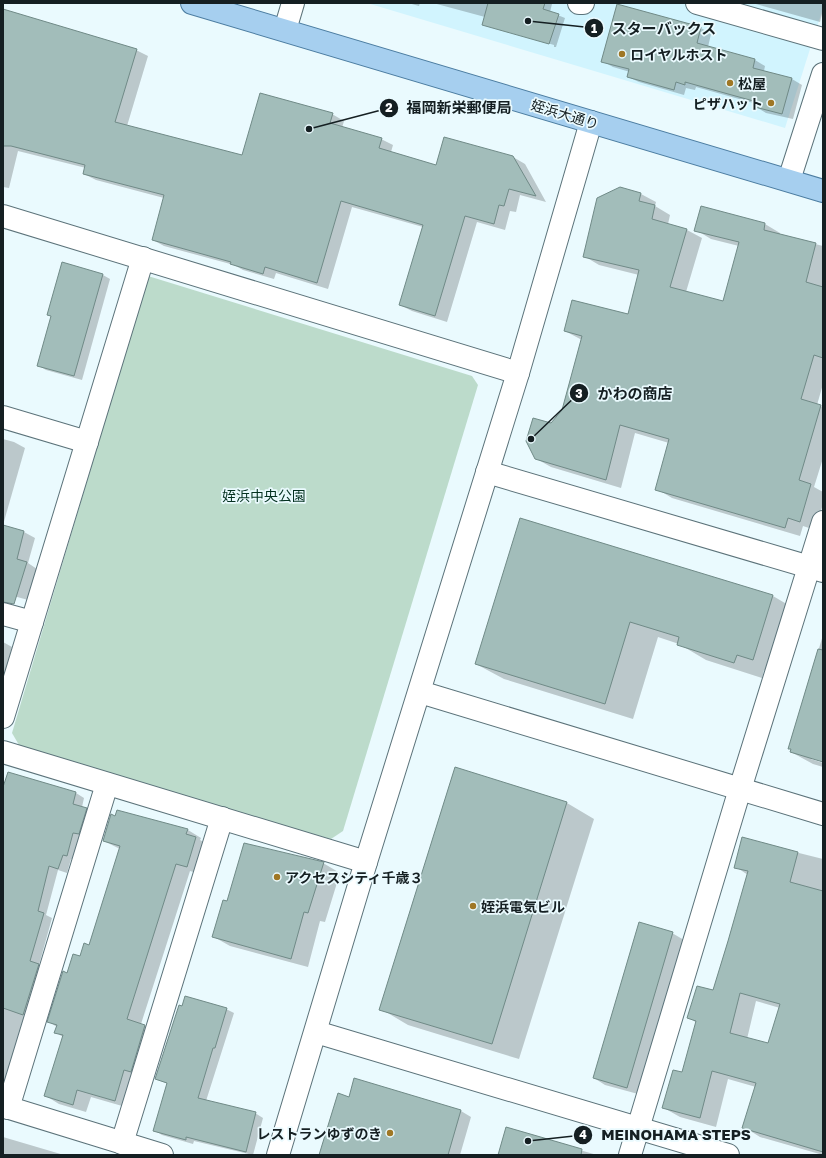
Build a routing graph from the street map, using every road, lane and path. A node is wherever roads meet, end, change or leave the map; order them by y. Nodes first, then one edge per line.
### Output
1 (192, 3) edge
2 (293, 3) edge
3 (579, 3) edge
4 (583, 3) edge
5 (697, 3) edge
6 (285, 30) junction
7 (823, 39) edge
8 (823, 74) edge
9 (591, 122) junction
10 (789, 180) junction
11 (823, 191) edge
12 (3, 216) edge
13 (143, 258) junction
14 (518, 373) junction
15 (3, 416) edge
16 (87, 442) junction
17 (487, 472) junction
18 (823, 522) edge
19 (816, 569) edge
20 (3, 614) edge
21 (32, 622) junction
22 (420, 692) junction
23 (3, 717) edge
24 (3, 752) edge
25 (108, 784) junction
26 (740, 789) junction
27 (823, 814) edge
28 (222, 818) junction
29 (366, 862) junction
30 (316, 1032) junction
31 (5, 1107) edge
32 (638, 1128) junction
33 (122, 1143) junction
34 (162, 1155) edge
35 (278, 1155) edge
36 (630, 1155) edge
37 (728, 1155) edge

1 - 6 main road, 姪浜大通り
2 - 6 street
3 - 4 street
5 - 7 street
6 - 9 main road, 姪浜大通り
8 - 10 street
9 - 10 main road, 姪浜大通り
9 - 14 street
10 - 11 main road, 姪浜大通り
12 - 13 street
13 - 14 street
13 - 16 street
14 - 17 street
15 - 16 street
16 - 21 street
17 - 19 street
17 - 22 street
18 - 19 street
19 - 26 street
20 - 21 street
21 - 23 street
22 - 26 street
22 - 29 street
24 - 25 street
25 - 28 street
25 - 31 street
26 - 27 street
26 - 32 street
28 - 29 street
28 - 33 street
29 - 30 street
30 - 32 street
30 - 35 street
31 - 33 street
32 - 36 street
32 - 37 street
33 - 34 street

